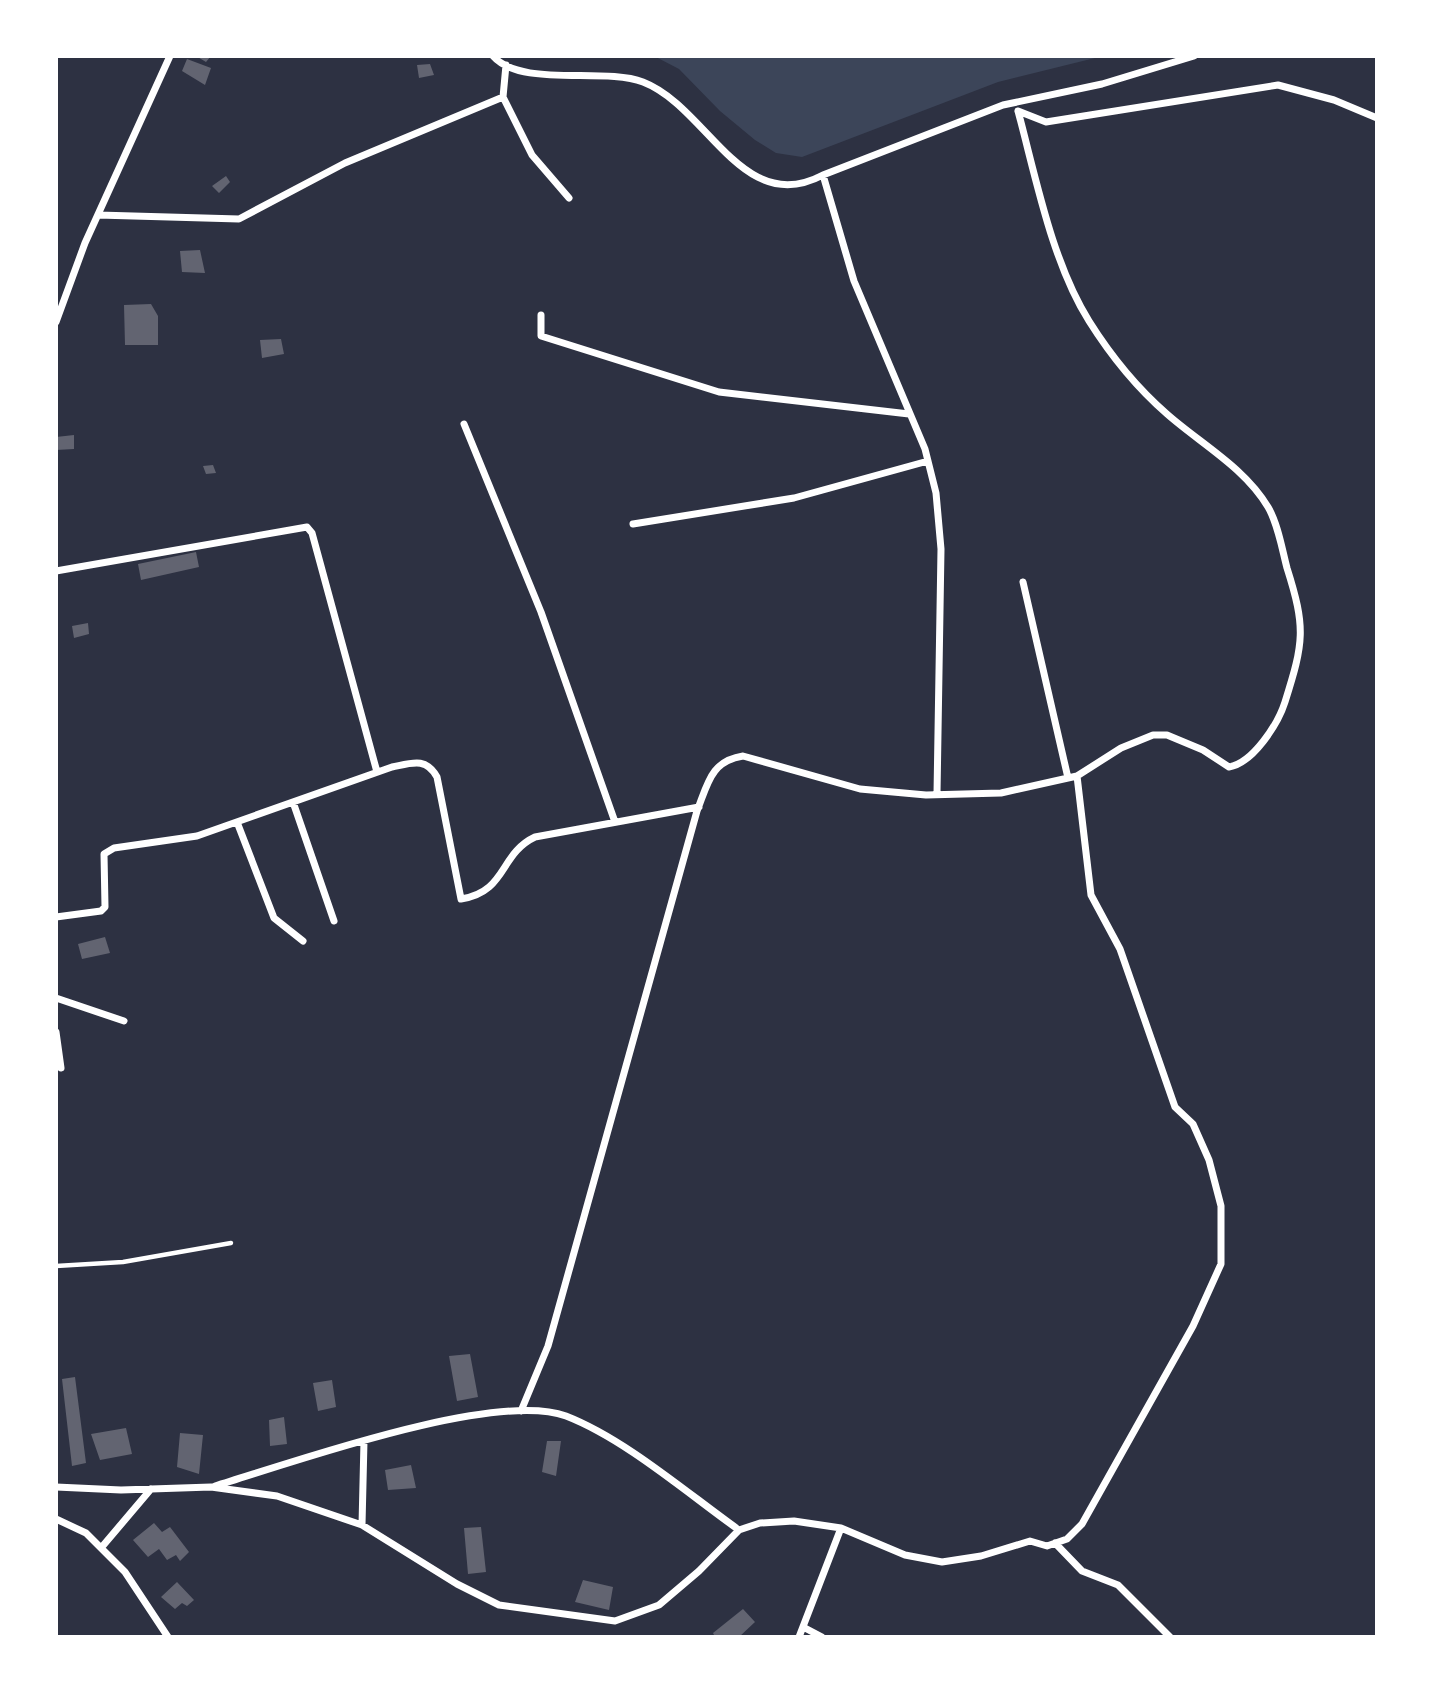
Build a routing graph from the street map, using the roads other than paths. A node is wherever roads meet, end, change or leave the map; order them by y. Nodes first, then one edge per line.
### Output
1 (170, 56) edge
2 (493, 56) edge
3 (1194, 56) edge
4 (506, 65) junction
5 (503, 97) junction
6 (1003, 105) junction
7 (1018, 111) junction
8 (1377, 118) edge
9 (823, 175) junction
10 (569, 198) dead end
11 (98, 215) junction
12 (541, 315) dead end
13 (56, 322) edge
14 (909, 414) junction
15 (464, 424) dead end
16 (928, 461) junction
17 (633, 524) dead end
18 (56, 571) edge
19 (1023, 582) dead end
20 (377, 772) junction
21 (1072, 777) junction
22 (937, 794) junction
23 (293, 802) junction
24 (699, 807) junction
25 (237, 822) junction
26 (615, 822) junction
27 (56, 917) edge
28 (334, 921) dead end
29 (303, 942) dead end
30 (56, 998) edge
31 (124, 1021) dead end
32 (56, 1032) edge
33 (61, 1068) dead end
34 (231, 1243) dead end
35 (56, 1266) edge
36 (521, 1411) junction
37 (363, 1441) junction
38 (56, 1487) edge
39 (211, 1487) junction
40 (151, 1489) junction
41 (56, 1519) edge
42 (362, 1525) junction
43 (841, 1528) junction
44 (739, 1530) junction
45 (1055, 1543) junction
46 (102, 1548) junction
47 (803, 1627) junction
48 (168, 1637) edge
49 (799, 1637) edge
50 (822, 1637) edge
51 (1170, 1637) edge

1 - 11 street
2 - 4 street
3 - 6 street
4 - 5 street
4 - 9 street
5 - 10 street
5 - 11 street
6 - 7 street
6 - 9 street
7 - 8 street
7 - 21 street
9 - 14 street
11 - 13 street
12 - 14 street
14 - 16 street
15 - 26 street
16 - 17 street
16 - 22 street
18 - 20 street
19 - 21 street
20 - 23 street
20 - 26 street
21 - 22 street
21 - 45 street
22 - 24 street
23 - 25 street
23 - 28 street
24 - 26 street
24 - 36 street
25 - 27 street
25 - 29 street
30 - 31 street
32 - 33 street
34 - 35 lane
36 - 37 street
36 - 44 street
37 - 39 street
37 - 42 street
38 - 40 street
39 - 40 street
39 - 42 street
40 - 46 street
41 - 46 street
42 - 44 street
43 - 44 street
43 - 45 street
43 - 47 street
45 - 51 street
46 - 48 street
47 - 49 street
47 - 50 street

